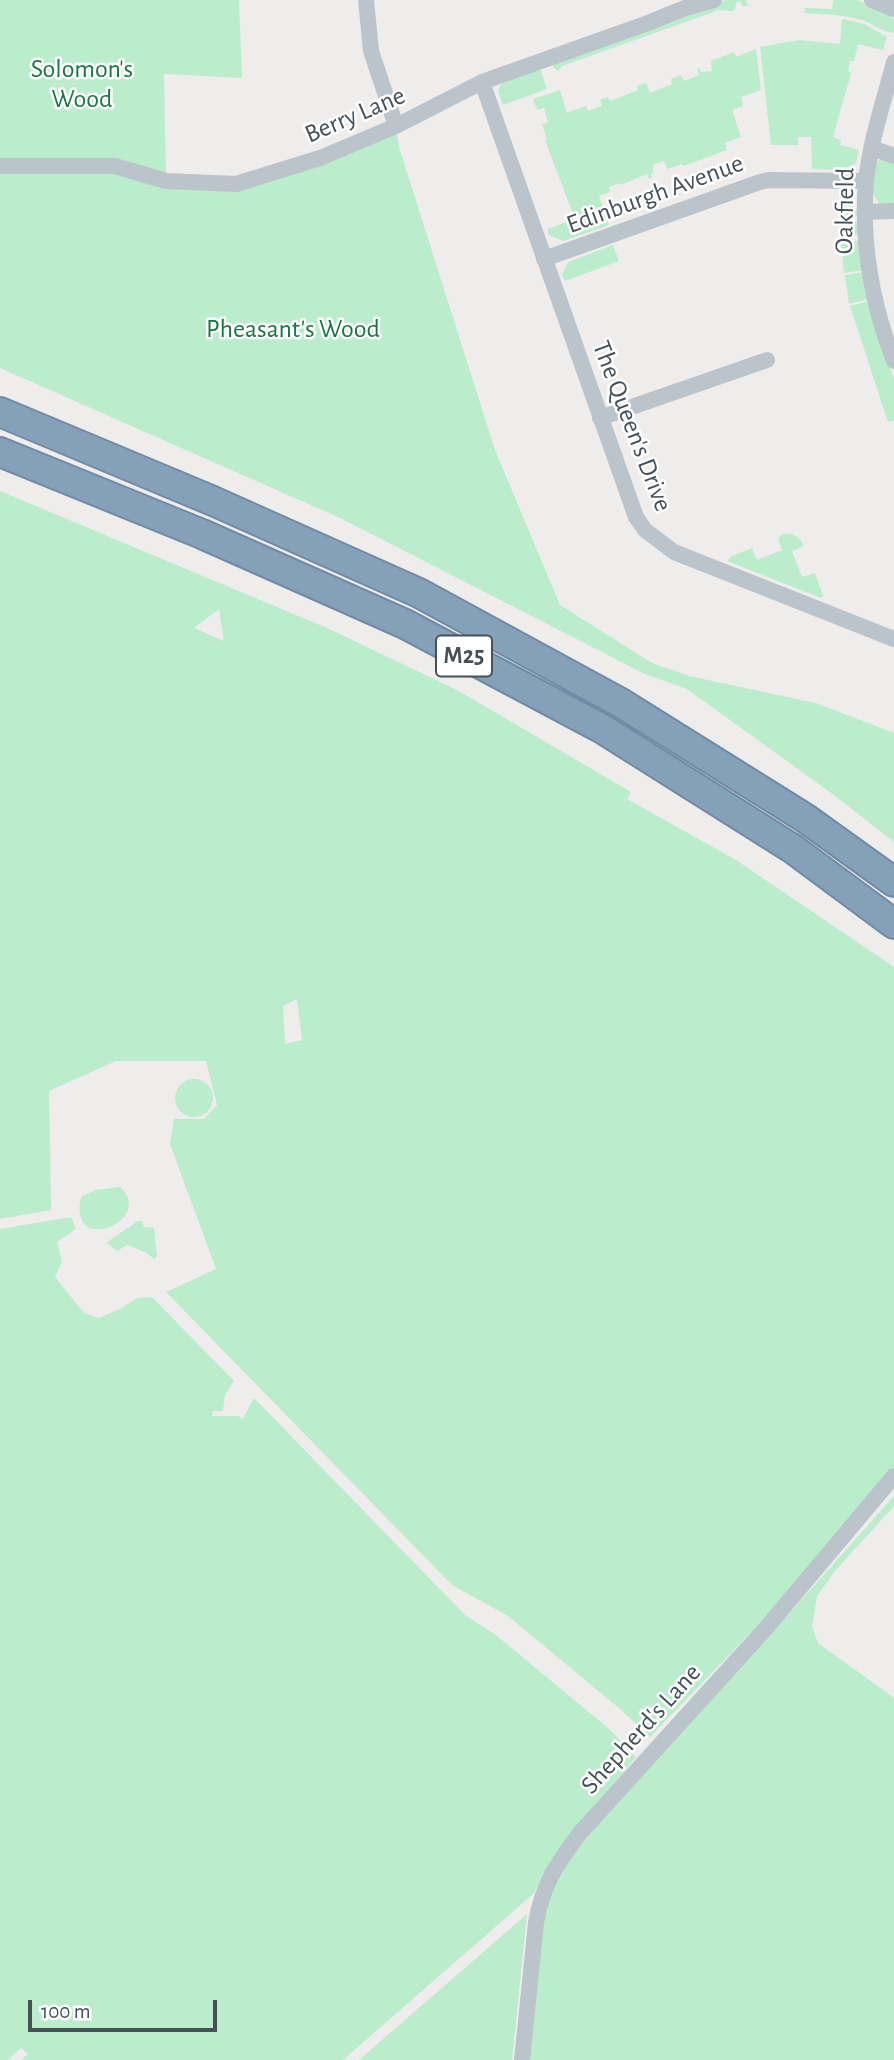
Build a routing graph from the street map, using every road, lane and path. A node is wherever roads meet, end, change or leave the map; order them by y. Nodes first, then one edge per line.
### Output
1 (366, 0) edge
2 (714, 0) edge
3 (873, 0) edge
4 (894, 9) edge
5 (894, 62) edge
6 (482, 82) junction
7 (396, 126) junction
8 (872, 148) junction
9 (894, 156) edge
10 (0, 166) edge
11 (866, 181) junction
12 (894, 211) edge
13 (865, 212) junction
14 (544, 259) junction
15 (767, 360) dead end
16 (894, 361) edge
17 (0, 412) edge
18 (600, 418) junction
19 (0, 452) edge
20 (894, 639) edge
21 (894, 882) edge
22 (894, 924) edge
23 (894, 1476) edge
24 (522, 2060) edge

1 - 7 street
2 - 6 street, Berry Lane
3 - 4 street
5 - 8 street, Oakfield
6 - 7 street, Berry Lane
6 - 14 street, The Queen's Drive
7 - 10 street, Berry Lane
8 - 9 street
8 - 11 street, Oakfield
11 - 13 street, Oakfield
11 - 14 street, Edinburgh Avenue
12 - 13 street
13 - 16 street, Oakfield
14 - 18 street, The Queen's Drive
15 - 18 street
17 - 21 highway, M25
18 - 20 street, The Queen's Drive
19 - 22 highway, M25
23 - 24 street, Shepherd's Lane

